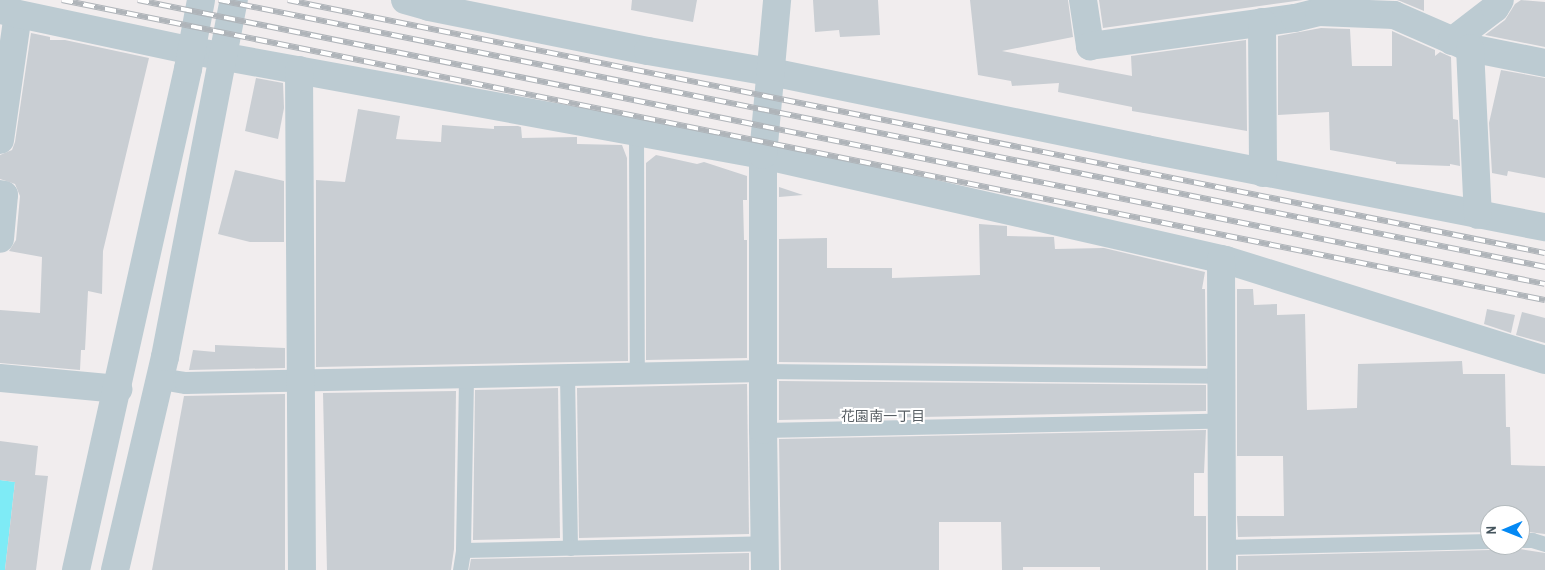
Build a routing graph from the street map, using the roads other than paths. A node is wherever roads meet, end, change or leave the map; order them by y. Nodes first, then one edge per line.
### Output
1 (201, 0) edge
2 (234, 0) edge
3 (405, 0) edge
4 (777, 0) edge
5 (1083, 0) edge
6 (1500, 0) edge
7 (1318, 6) edge
8 (9, 12) edge
9 (1262, 22) junction
10 (1461, 45) junction
11 (192, 51) junction
12 (224, 56) junction
13 (1545, 63) edge
14 (299, 70) junction
15 (769, 71) junction
16 (636, 132) junction
17 (0, 140) edge
18 (763, 155) junction
19 (1263, 173) junction
20 (0, 194) edge
21 (1478, 215) junction
22 (1545, 228) edge
23 (0, 239) edge
24 (1222, 259) junction
25 (1545, 360) edge
26 (764, 371) junction
27 (637, 373) junction
28 (567, 375) junction
29 (1222, 376) junction
30 (466, 377) junction
31 (0, 378) edge
32 (173, 381) dead end
33 (300, 381) junction
34 (118, 389) junction
35 (1222, 420) junction
36 (763, 430) junction
37 (1530, 540) edge
38 (1480, 542) edge
39 (765, 543) junction
40 (1545, 544) edge
41 (570, 548) junction
42 (463, 550) junction
43 (1222, 558) edge
44 (76, 570) edge
45 (115, 570) edge
46 (302, 570) edge
47 (460, 570) edge
48 (766, 570) edge

1 - 11 street
2 - 12 street
3 - 15 street
4 - 15 street
5 - 9 street
6 - 10 street
7 - 9 street
7 - 10 street
8 - 11 street
8 - 17 street
9 - 19 street
10 - 13 street
10 - 21 street
11 - 12 street
11 - 34 street
12 - 14 street
12 - 45 street
14 - 16 street
14 - 33 street
15 - 18 street
15 - 19 street
16 - 18 street
16 - 27 lane
18 - 24 street
18 - 26 street
19 - 21 street
20 - 23 street
21 - 22 street
24 - 25 street
24 - 29 street
26 - 27 street
26 - 29 lane
26 - 36 street
27 - 28 street
28 - 30 street
28 - 41 lane
29 - 35 street
30 - 33 street
30 - 42 lane
31 - 34 street
32 - 33 street
33 - 46 street
34 - 44 street
35 - 36 lane
35 - 43 street
36 - 39 street
37 - 40 lane
38 - 43 lane
39 - 41 lane
39 - 48 street
41 - 42 lane
42 - 47 lane

